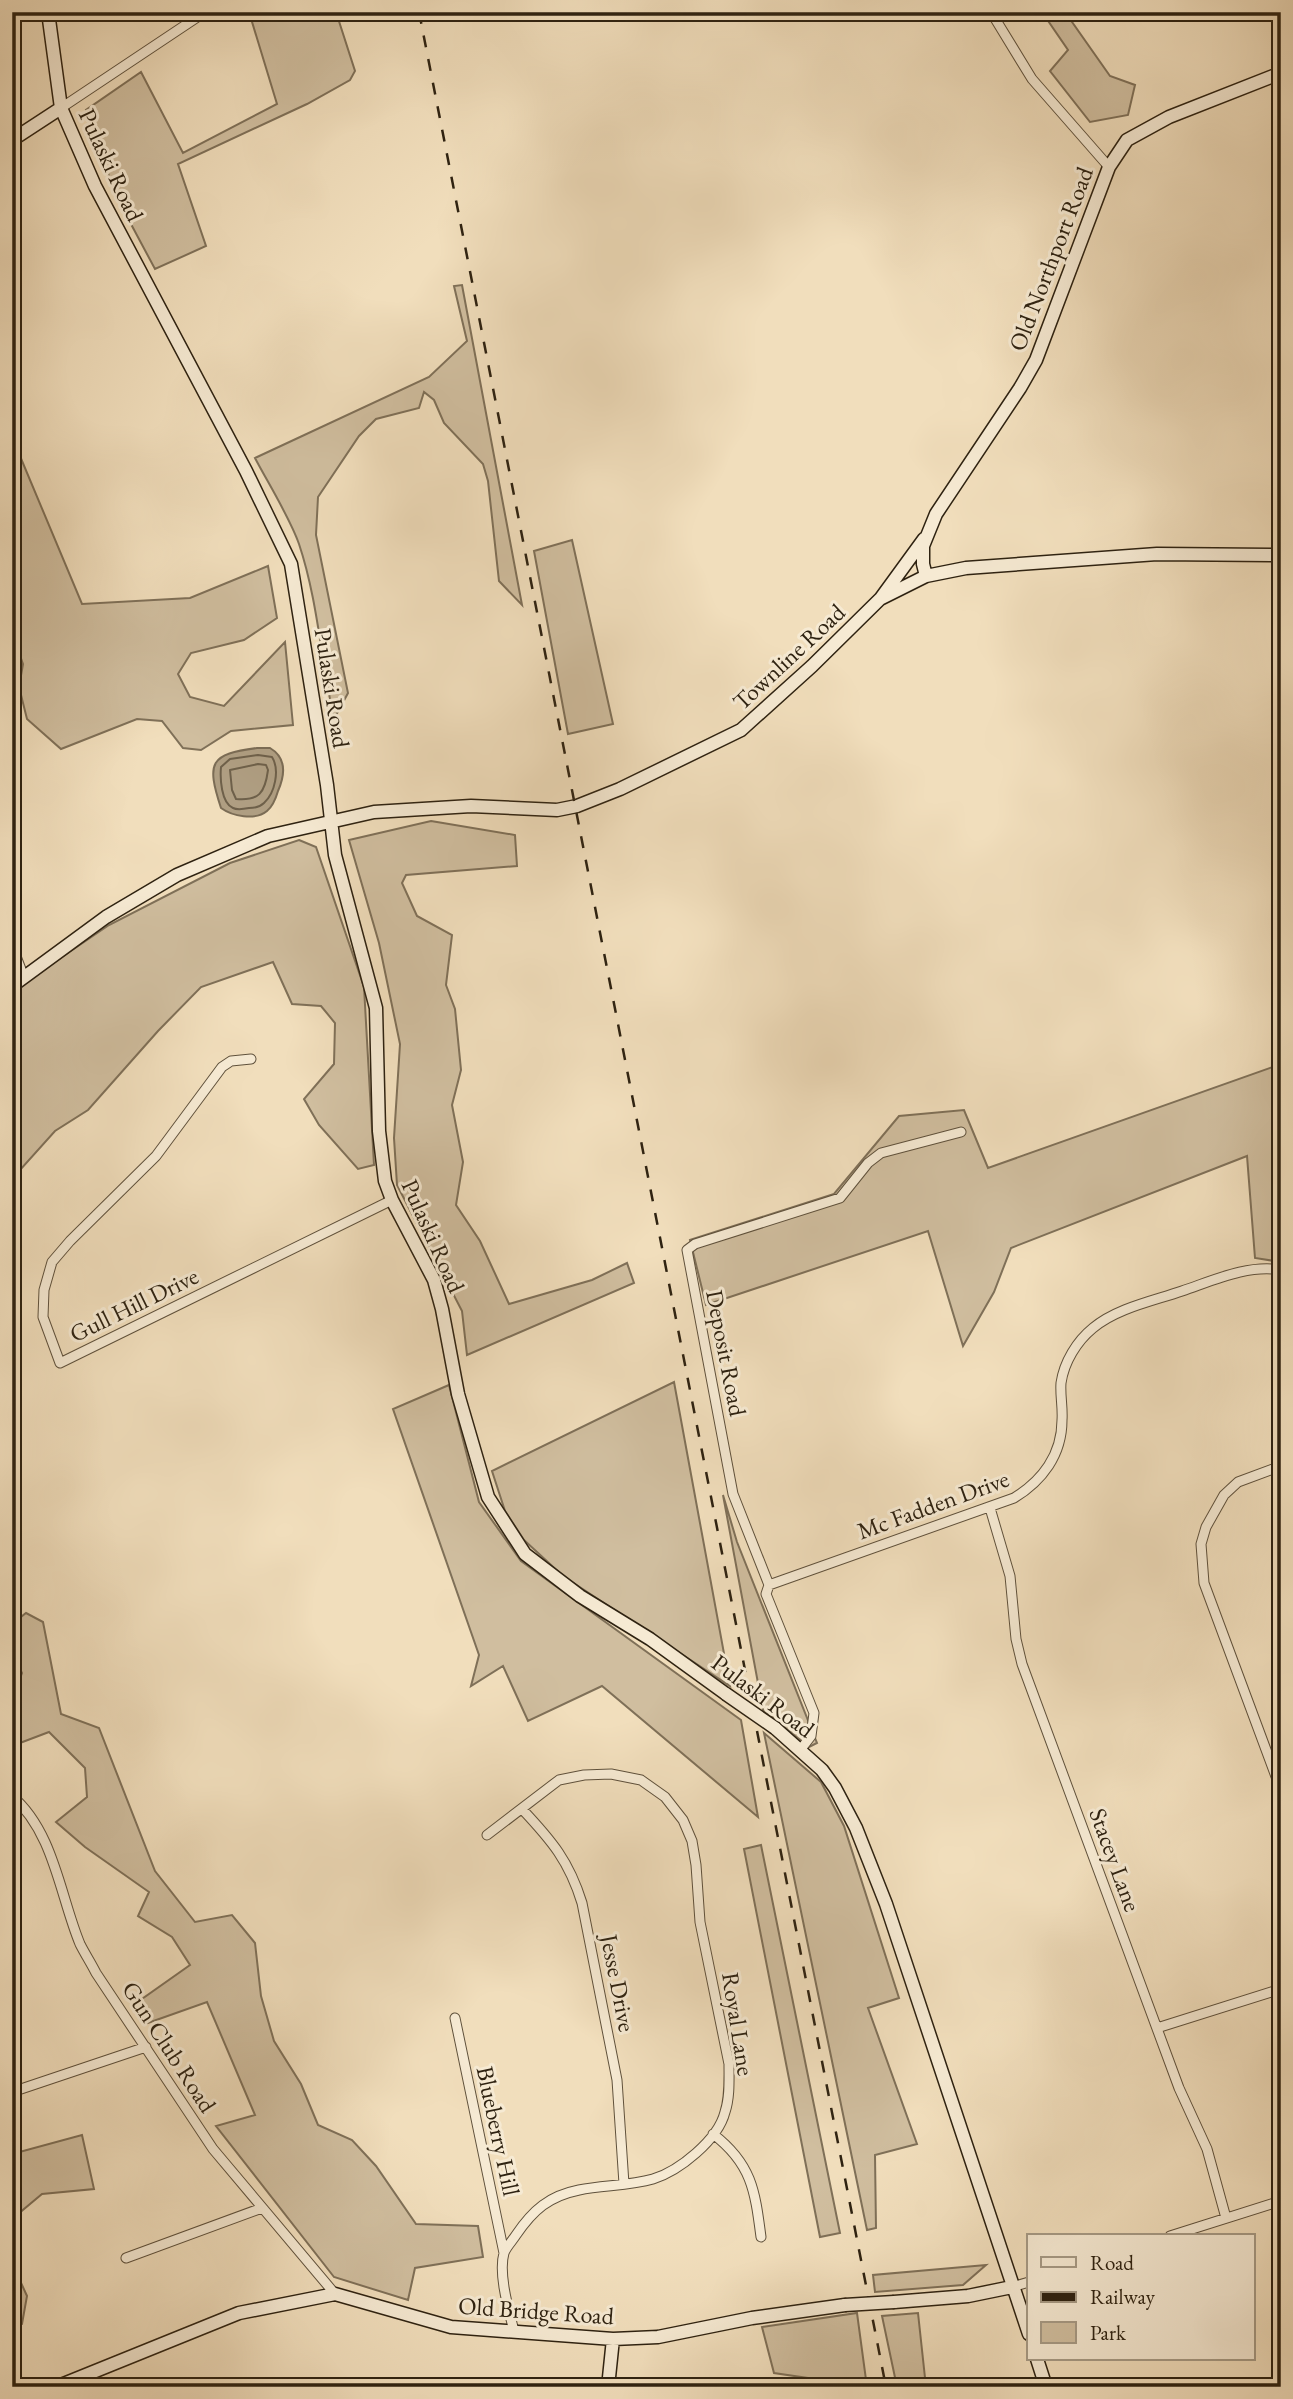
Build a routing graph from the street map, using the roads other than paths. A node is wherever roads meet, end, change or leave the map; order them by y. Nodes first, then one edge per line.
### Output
1 (48, 12) edge
2 (205, 12) edge
3 (991, 12) edge
4 (1281, 73) edge
5 (61, 108) junction
6 (12, 140) edge
7 (1109, 167) junction
8 (926, 536) junction
9 (1281, 555) edge
10 (926, 576) junction
11 (880, 599) junction
12 (331, 822) junction
13 (12, 946) edge
14 (24, 977) junction
15 (12, 986) edge
16 (251, 1059) dead end
17 (961, 1132) dead end
18 (392, 1200) junction
19 (1281, 1270) edge
20 (1281, 1466) edge
21 (990, 1508) junction
22 (769, 1585) junction
23 (801, 1749) junction
24 (1281, 1790) edge
25 (12, 1796) edge
26 (522, 1809) junction
27 (487, 1835) dead end
28 (1281, 1989) edge
29 (455, 2018) dead end
30 (1157, 2028) junction
31 (146, 2047) junction
32 (12, 2092) edge
33 (713, 2134) junction
34 (624, 2184) junction
35 (1281, 2201) edge
36 (262, 2207) junction
37 (1226, 2218) junction
38 (1176, 2234) edge
39 (761, 2237) dead end
40 (504, 2253) junction
41 (126, 2259) dead end
42 (1027, 2283) edge
43 (1012, 2287) junction
44 (335, 2294) junction
45 (1027, 2328) edge
46 (514, 2332) junction
47 (613, 2339) junction
48 (1037, 2360) edge
49 (56, 2387) edge
50 (608, 2387) edge
51 (1046, 2387) edge

1 - 5 main road, Pulaski Road
2 - 5 street
3 - 7 street
4 - 7 main road, Old Northport Road
5 - 6 main road
5 - 12 main road, Pulaski Road
7 - 8 main road, Old Northport Road
8 - 10 main road, Old Northport Road
8 - 11 main road, Old Northport Road
9 - 10 main road, Townline Road
10 - 11 main road, Townline Road
11 - 12 main road, Townline Road
12 - 14 main road, Townline Road
12 - 18 main road, Pulaski Road
13 - 14 street
14 - 15 main road, Townline Road
16 - 18 street, Gull Hill Drive
17 - 22 street, Deposit Road
18 - 23 main road, Pulaski Road, bridge
19 - 21 street, Mc Fadden Drive
20 - 24 street
21 - 22 street, Mc Fadden Drive
21 - 30 street, Stacey Lane
22 - 23 street, Deposit Road
23 - 43 main road, Pulaski Road
25 - 31 street, Gun Club Road
26 - 27 street, Royal Lane
26 - 33 street, Royal Lane
26 - 34 street, Jesse Drive
28 - 30 street
29 - 40 street, Blueberry Hill
30 - 37 street, Stacey Lane
31 - 32 street
31 - 36 street, Gun Club Road
33 - 34 street, Royal Lane
33 - 39 street
34 - 40 street, Royal Lane
35 - 37 street
36 - 41 street
36 - 44 street, Gun Club Road
37 - 38 street
40 - 46 street
42 - 43 street, Old Bridge Road
43 - 45 main road, Pulaski Road
43 - 47 main road, Old Bridge Road, bridge
44 - 46 main road, Old Bridge Road
44 - 49 main road, Old Bridge Road
46 - 47 main road, Old Bridge Road
47 - 50 main road
48 - 51 main road

